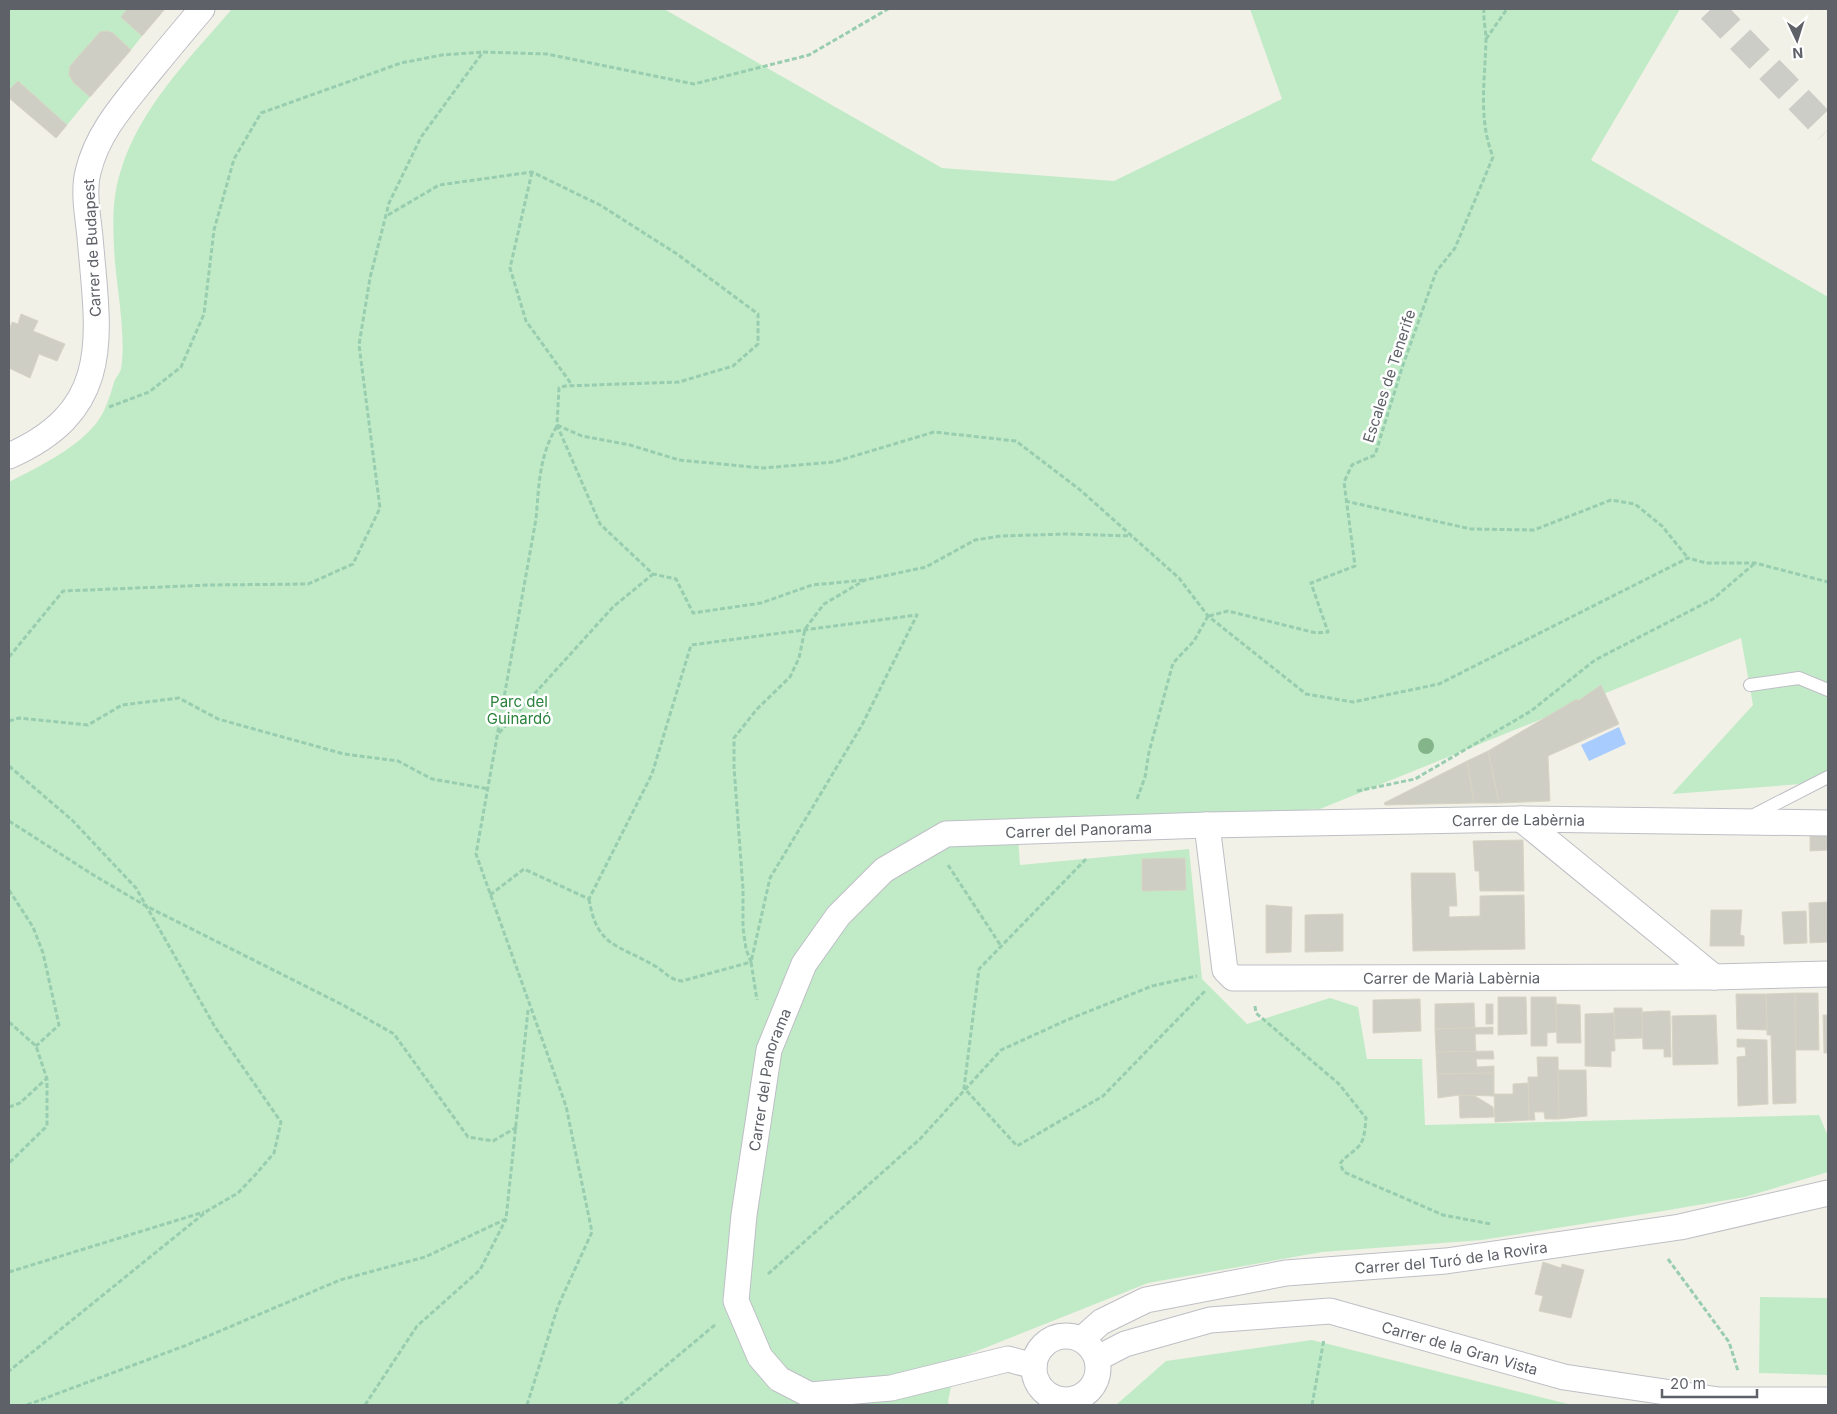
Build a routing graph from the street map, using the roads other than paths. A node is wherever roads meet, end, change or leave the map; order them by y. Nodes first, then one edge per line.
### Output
1 (202, 9) edge
2 (9, 456) edge
3 (1750, 686) dead end
4 (1828, 690) edge
5 (1828, 777) edge
6 (1521, 819) junction
7 (1742, 821) junction
8 (1828, 823) edge
9 (1207, 825) junction
10 (1828, 974) edge
11 (1714, 977) junction
12 (1828, 1193) edge
13 (1090, 1349) junction
14 (1034, 1366) junction
15 (1828, 1400) edge

1 - 2 street, Carrer de Budapest
3 - 4 lane
5 - 7 lane
6 - 7 street, Carrer de Labèrnia
6 - 9 street, Carrer de Labèrnia
6 - 11 street
7 - 8 street, Carrer de Labèrnia
9 - 11 street, Carrer de Marià Labèrnia
9 - 14 street, Carrer del Panorama
10 - 11 street, Carrer de Marià Labèrnia
12 - 13 street, Carrer del Turó de la Rovira
13 - 14 street
13 - 14 street
13 - 15 street, Carrer de la Gran Vista

